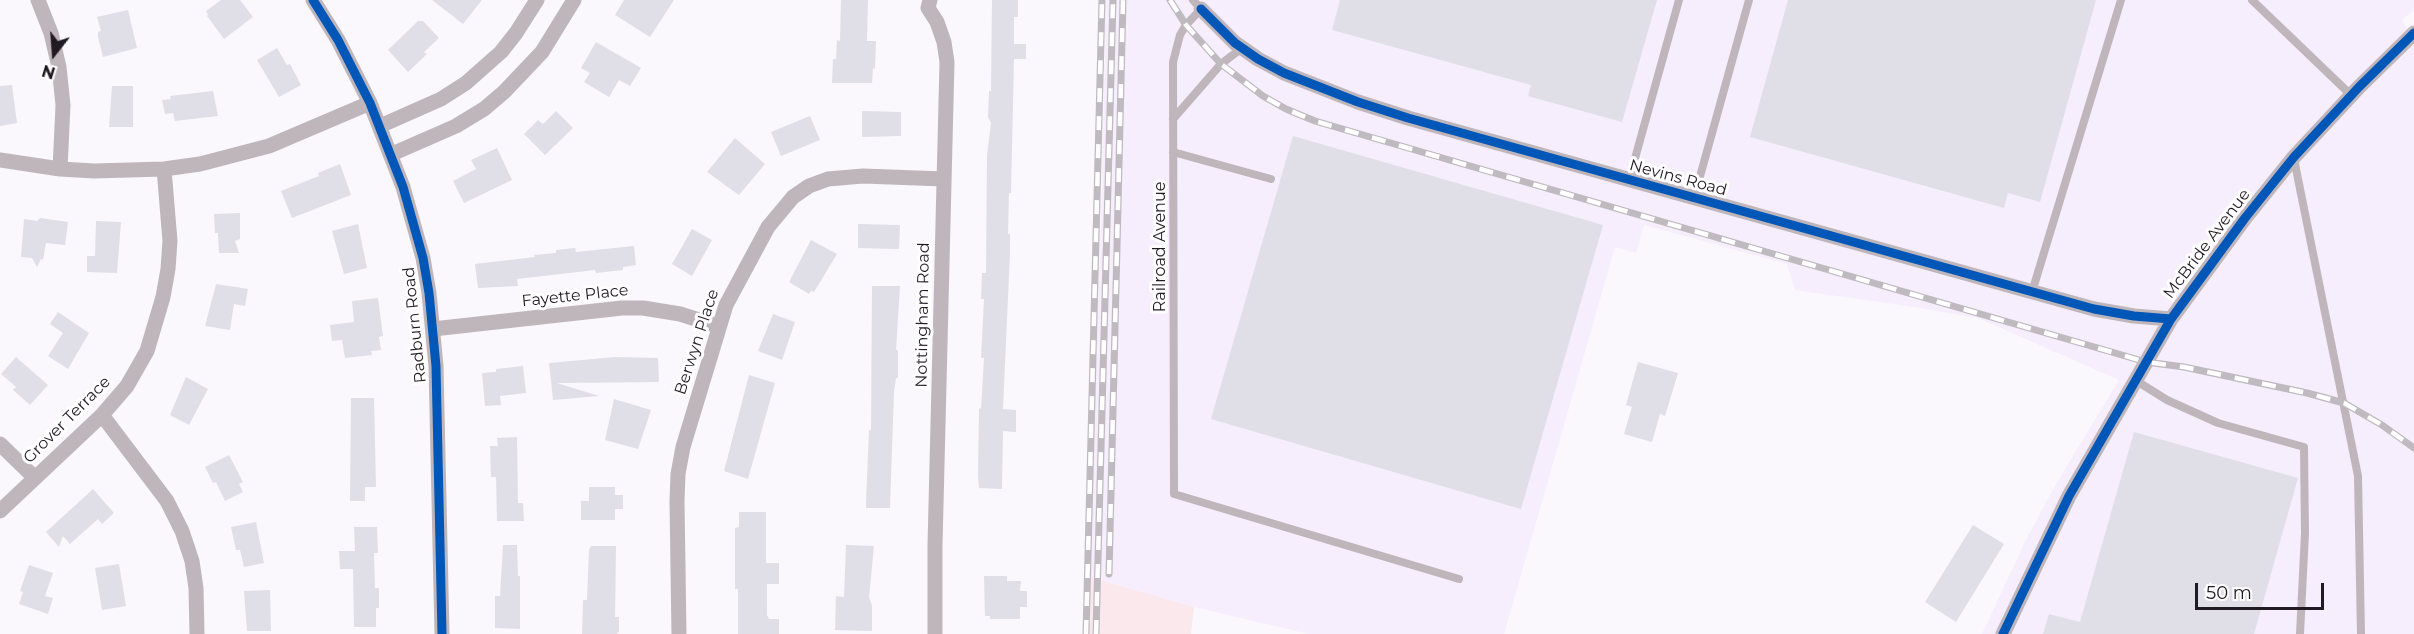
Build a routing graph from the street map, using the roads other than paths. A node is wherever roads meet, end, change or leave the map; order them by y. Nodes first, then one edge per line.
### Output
1 (38, 0) edge
2 (313, 0) edge
3 (537, 0) edge
4 (574, 0) edge
5 (930, 0) edge
6 (1679, 0) edge
7 (1749, 0) edge
8 (2121, 0) edge
9 (2252, 0) edge
10 (1197, 4) edge
11 (2413, 35) edge
12 (1242, 48) junction
13 (2351, 95) junction
14 (370, 103) junction
15 (1173, 119) junction
16 (380, 126) junction
17 (1173, 152) junction
18 (392, 154) junction
19 (2294, 157) junction
20 (0, 160) edge
21 (60, 169) junction
22 (164, 169) junction
23 (944, 179) junction
24 (1271, 179) dead end
25 (1629, 180) junction
26 (1694, 198) junction
27 (2032, 292) junction
28 (2171, 319) junction
29 (718, 326) junction
30 (434, 329) junction
31 (2135, 380) junction
32 (102, 415) junction
33 (0, 444) edge
34 (34, 477) junction
35 (0, 511) edge
36 (1459, 579) dead end
37 (197, 634) edge
38 (442, 634) edge
39 (679, 634) edge
40 (935, 634) edge
41 (2003, 634) edge
42 (2300, 634) edge
43 (2361, 634) edge

1 - 21 street
2 - 14 street, Radburn Road
3 - 16 street
4 - 18 street
5 - 23 street, Nottingham Road
6 - 25 lane
7 - 26 lane
8 - 27 lane
9 - 13 lane
10 - 12 street, Nevins Road
10 - 15 lane, Railroad Avenue
11 - 13 street, McBride Avenue
12 - 15 lane
12 - 25 street, Nevins Road
13 - 19 street, McBride Avenue
14 - 16 street, Radburn Road
14 - 22 street
15 - 17 lane, Railroad Avenue
16 - 18 street, Radburn Road
17 - 24 lane
17 - 36 lane, Railroad Avenue
18 - 30 street, Radburn Road
19 - 28 street, McBride Avenue
19 - 43 lane
20 - 21 street
21 - 22 street
22 - 32 street, Grover Terrace
23 - 29 street, Berwyn Place
23 - 40 street, Nottingham Road
25 - 26 street, Nevins Road
26 - 27 street, Nevins Road
27 - 28 street, Nevins Road
28 - 31 street, McBride Avenue
29 - 30 street, Fayette Place
29 - 39 street, Berwyn Place
30 - 38 street, Radburn Road
31 - 41 street, McBride Avenue
31 - 42 lane
32 - 34 street, Grover Terrace
32 - 37 street
33 - 34 street
34 - 35 street, Grover Terrace

